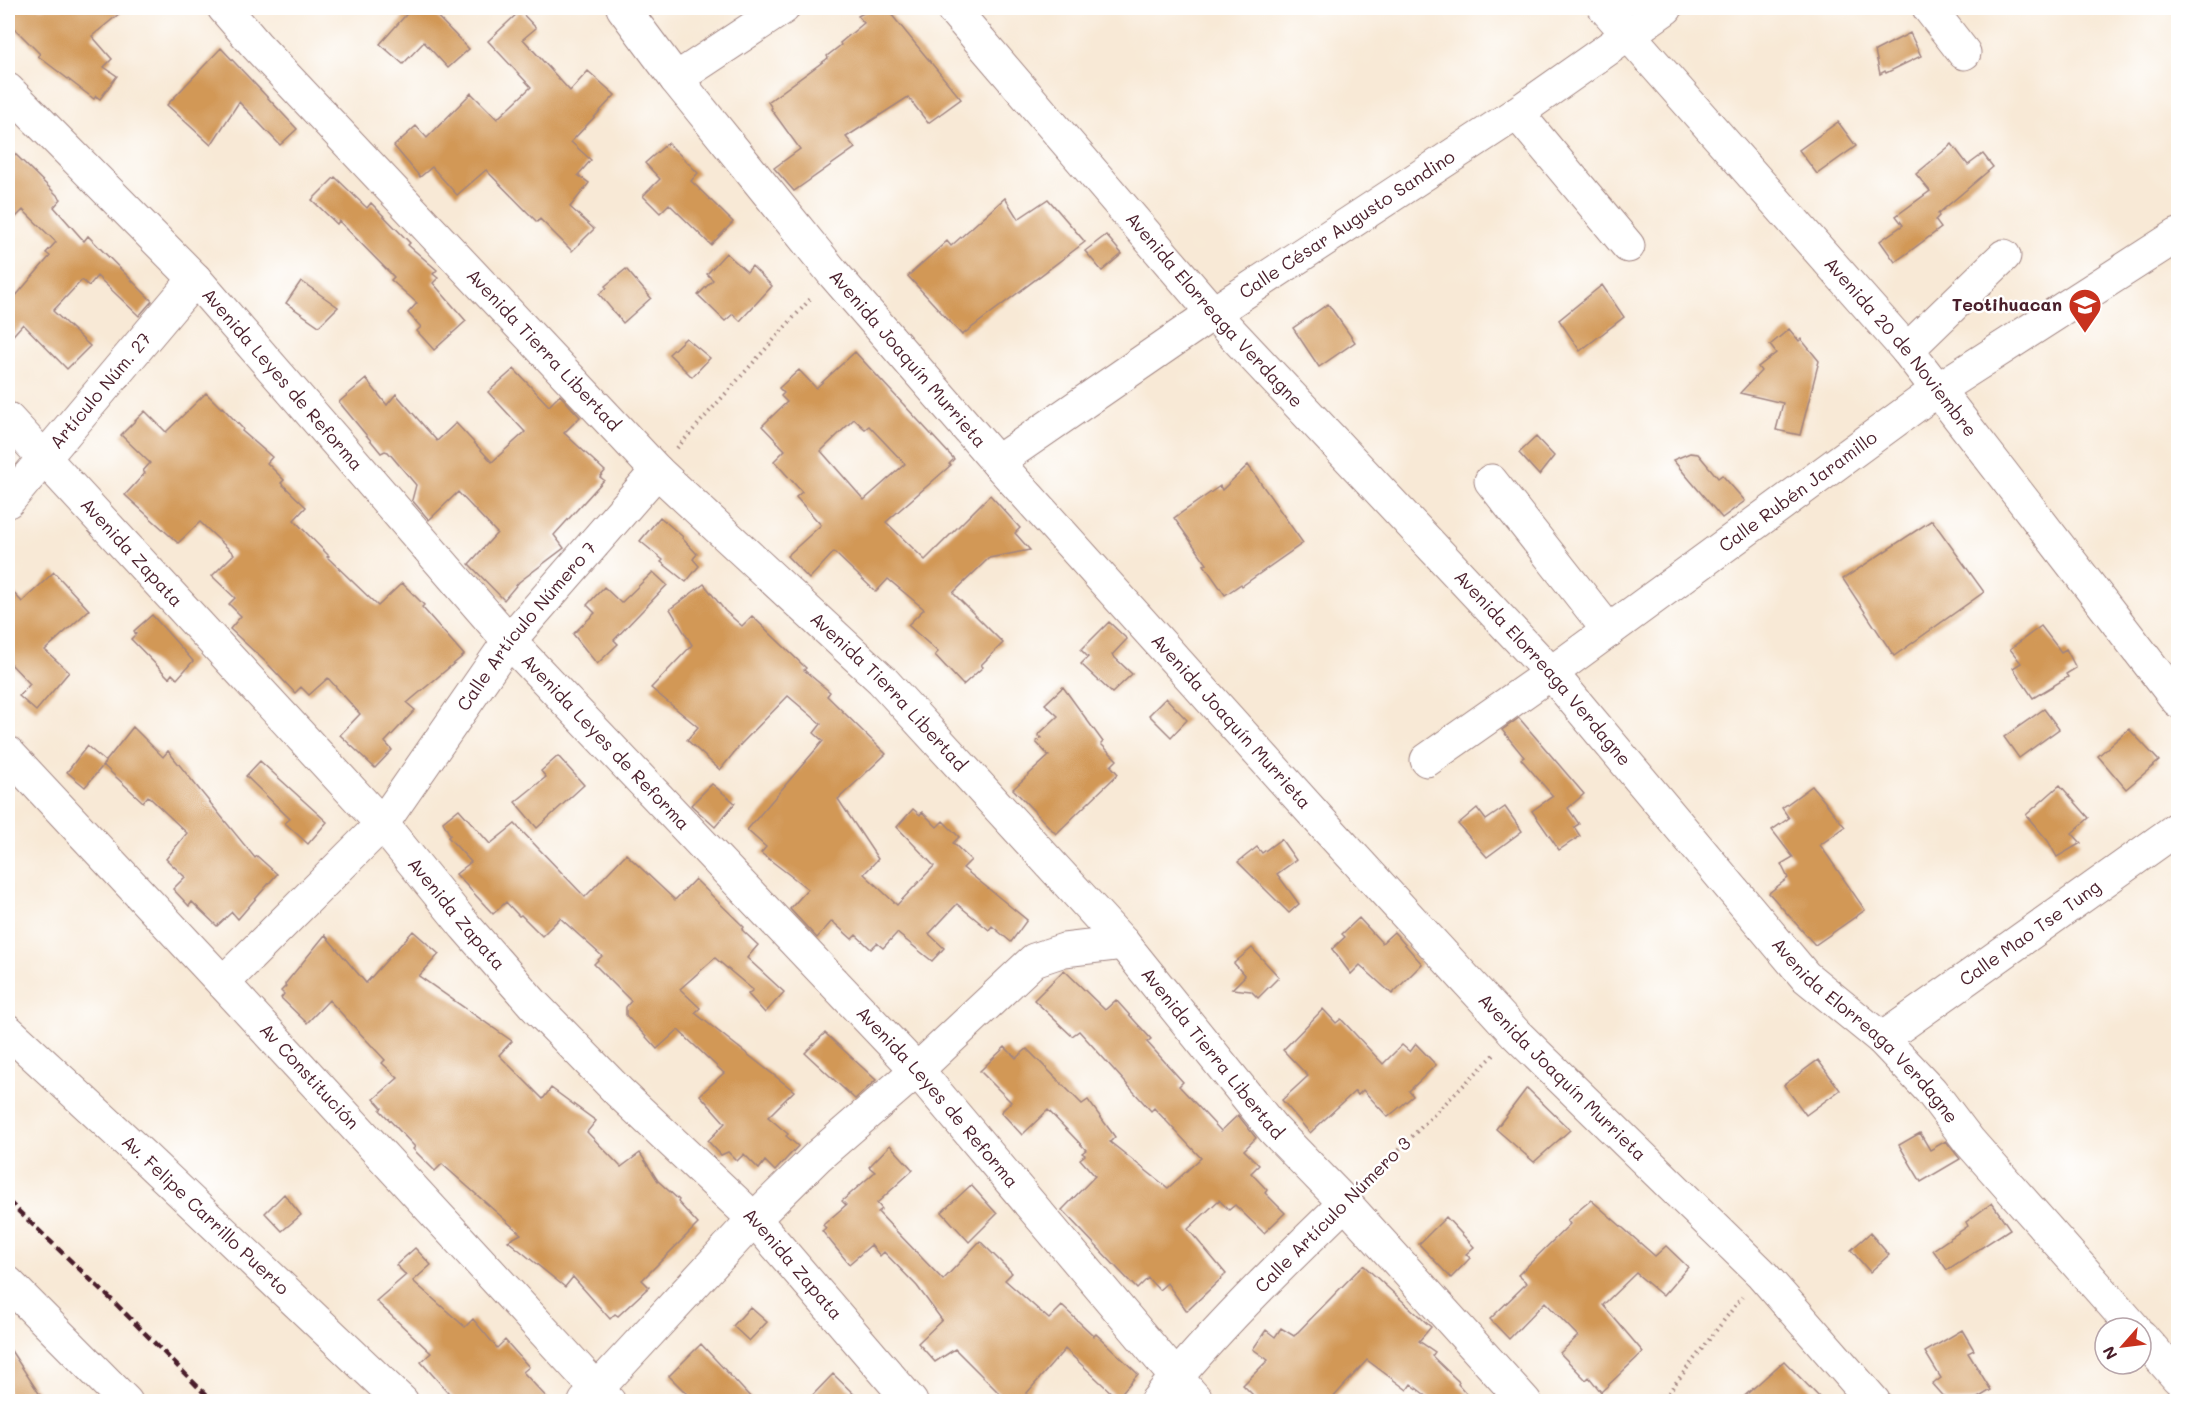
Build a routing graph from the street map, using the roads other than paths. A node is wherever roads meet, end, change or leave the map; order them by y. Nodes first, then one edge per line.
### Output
1 (224, 8) edge
2 (622, 8) edge
3 (783, 8) edge
4 (952, 8) edge
5 (1605, 8) edge
6 (1666, 8) edge
7 (1929, 8) edge
8 (1627, 34) junction
9 (1964, 52) dead end
10 (676, 79) junction
11 (8, 90) edge
12 (1517, 113) junction
13 (2178, 235) edge
14 (1628, 246) dead end
15 (2004, 256) dead end
16 (195, 279) junction
17 (1213, 313) junction
18 (1907, 350) junction
19 (1937, 390) junction
20 (8, 419) edge
21 (44, 460) junction
22 (997, 462) junction
23 (657, 471) junction
24 (1491, 481) dead end
25 (8, 501) edge
26 (1609, 631) junction
27 (509, 641) junction
28 (1551, 673) junction
29 (2178, 701) edge
30 (8, 753) edge
31 (1426, 760) dead end
32 (382, 824) junction
33 (2178, 828) edge
34 (1123, 943) junction
35 (223, 983) junction
36 (8, 1031) edge
37 (1882, 1039) junction
38 (916, 1070) junction
39 (1345, 1203) junction
40 (754, 1219) junction
41 (8, 1283) edge
42 (2125, 1316) edge
43 (2153, 1337) edge
44 (2178, 1347) edge
45 (2153, 1349) edge
46 (2178, 1378) edge
47 (1166, 1389) edge
48 (597, 1397) edge
49 (126, 1401) edge
50 (402, 1401) edge
51 (911, 1401) edge
52 (1198, 1401) edge
53 (1525, 1401) edge
54 (1874, 1401) edge

1 - 23 street, Avenida Tierra Libertad
2 - 10 street, Avenida Joaquín Murrieta
3 - 10 street
4 - 17 street, Avenida Elorreaga Verdagne
5 - 8 street, Avenida 20 de Noviembre
6 - 8 street, Calle César Augusto Sandino
7 - 9 street
8 - 12 street, Calle César Augusto Sandino
8 - 18 street, Avenida 20 de Noviembre
10 - 22 street, Avenida Joaquín Murrieta
11 - 16 street, Avenida Leyes de Reforma
12 - 14 street
12 - 17 street, Calle César Augusto Sandino
13 - 19 street, Calle Rubén Jaramillo
15 - 18 street
16 - 21 street, Artículo Núm. 27
16 - 27 street, Avenida Leyes de Reforma
17 - 22 street, Calle César Augusto Sandino
17 - 28 street, Avenida Elorreaga Verdagne
18 - 19 street, Avenida 20 de Noviembre
19 - 26 street, Calle Rubén Jaramillo
19 - 29 street, Avenida 20 de Noviembre
20 - 21 street, Avenida Zapata
21 - 25 street, Artículo Núm. 27
21 - 32 street, Avenida Zapata
22 - 54 street, Avenida Joaquín Murrieta
23 - 27 street, Calle Artículo Número 7
23 - 34 street, Avenida Tierra Libertad
24 - 26 street
26 - 28 street, Calle Rubén Jaramillo
27 - 32 street, Calle Artículo Número 7
27 - 38 street, Avenida Leyes de Reforma
28 - 31 street, Calle Rubén Jaramillo
28 - 37 street, Avenida Elorreaga Verdagne
30 - 35 street, Av Constitución
32 - 35 street, Calle Artículo Número 7
32 - 40 street, Avenida Zapata
33 - 37 street, Calle Mao Tse Tung
34 - 38 street
34 - 39 street, Avenida Tierra Libertad
35 - 48 street, Av Constitución
36 - 50 street, Av. Felipe Carrillo Puerto
37 - 42 street, Avenida Elorreaga Verdagne
38 - 40 street
38 - 47 street, Avenida Leyes de Reforma
39 - 47 street, Calle Artículo Número 3
39 - 53 street, Avenida Tierra Libertad
40 - 48 street
40 - 51 street, Avenida Zapata
41 - 49 street
43 - 44 street
45 - 46 street, Avenida Elorreaga Verdagne
47 - 52 street, Avenida Leyes de Reforma

